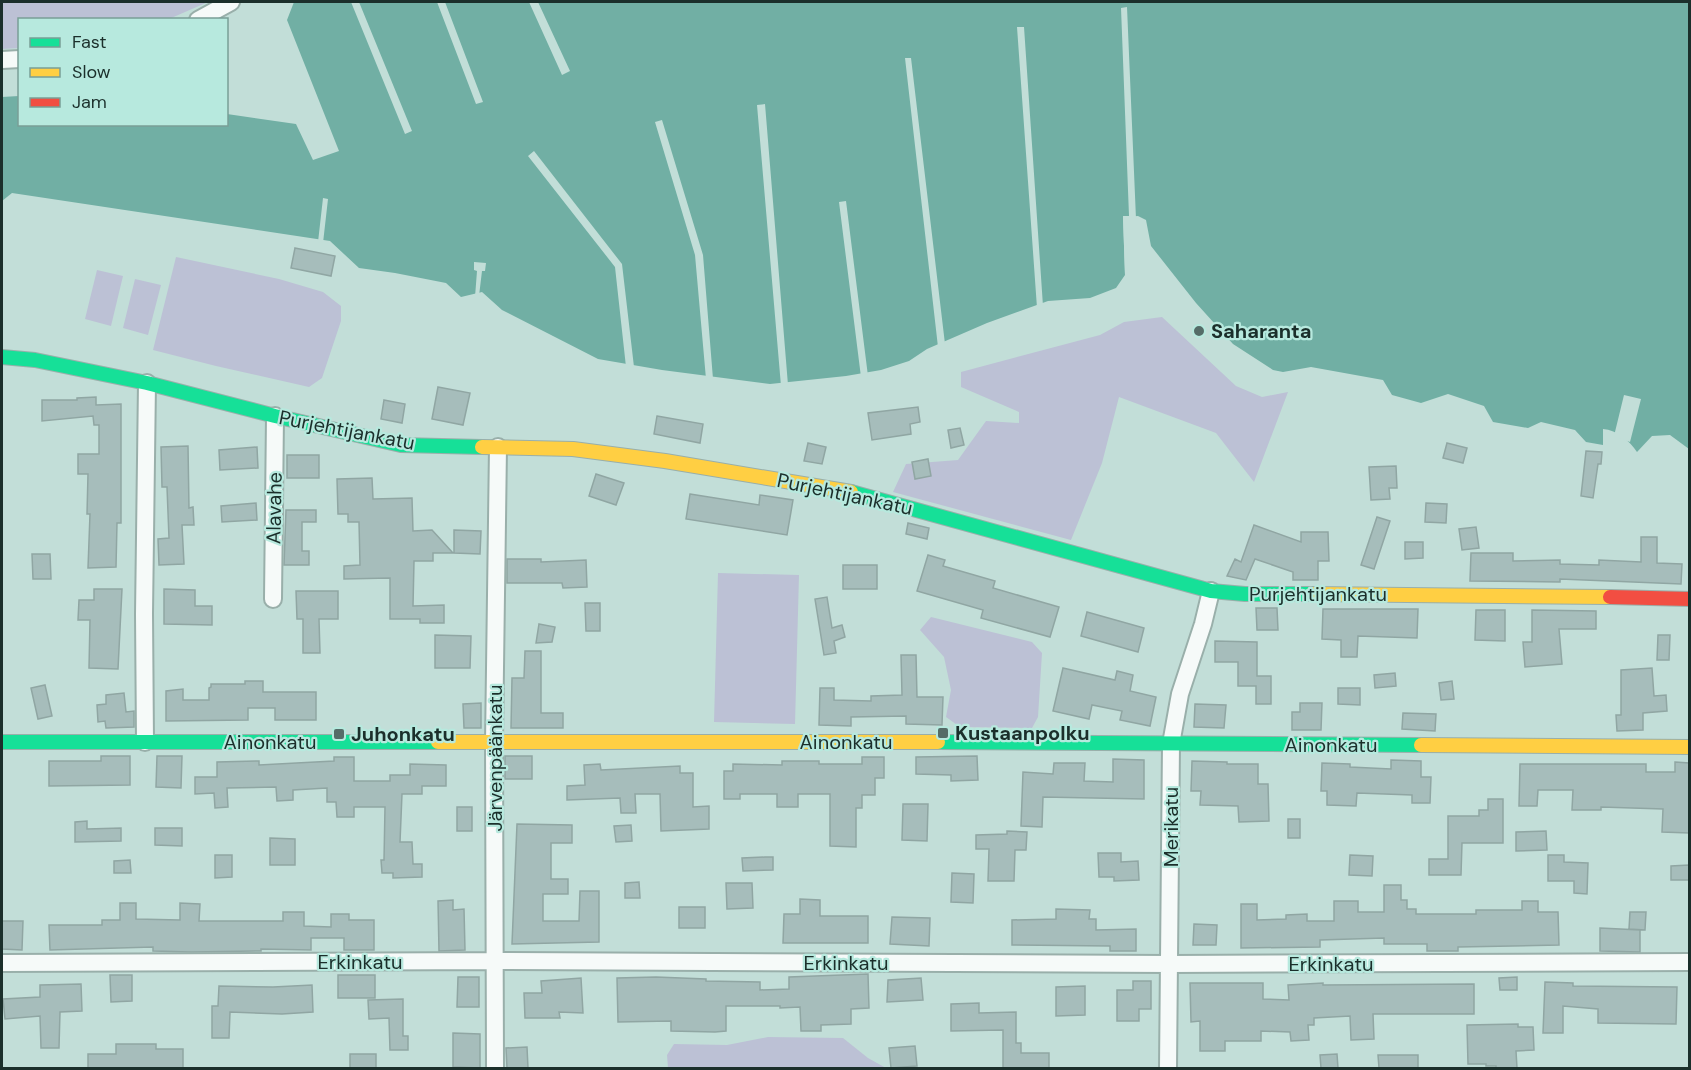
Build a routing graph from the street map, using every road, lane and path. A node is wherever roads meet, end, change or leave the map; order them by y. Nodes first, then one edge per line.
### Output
1 (231, 2) edge
2 (202, 18) edge
3 (18, 59) edge
4 (2, 60) edge
5 (2, 357) edge
6 (147, 383) junction
7 (275, 416) junction
8 (498, 447) junction
9 (1211, 591) junction
10 (273, 599) dead end
11 (1689, 599) edge
12 (2, 742) edge
13 (145, 742) junction
14 (494, 742) junction
15 (1171, 744) junction
16 (1689, 747) edge
17 (496, 961) junction
18 (1689, 962) edge
19 (2, 963) edge
20 (1170, 964) junction
21 (495, 1068) edge
22 (1168, 1068) edge

1 - 2 street
3 - 4 street
5 - 6 street, Purjehtijankatu
6 - 7 street, Purjehtijankatu
6 - 13 street
7 - 8 street, Purjehtijankatu
7 - 10 street, Alavahe
8 - 9 street, Purjehtijankatu
8 - 14 street, Järvenpäänkatu
9 - 11 street, Purjehtijankatu
9 - 15 street, Merikatu
12 - 13 street, Ainonkatu
13 - 14 street, Ainonkatu
14 - 15 street, Ainonkatu
14 - 17 street, Järvenpäänkatu
15 - 16 street, Ainonkatu
15 - 20 street, Merikatu
17 - 19 street, Erkinkatu
17 - 20 street, Erkinkatu
17 - 21 street, Järvenpäänkatu
18 - 20 street, Erkinkatu
20 - 22 street, Merikatu

